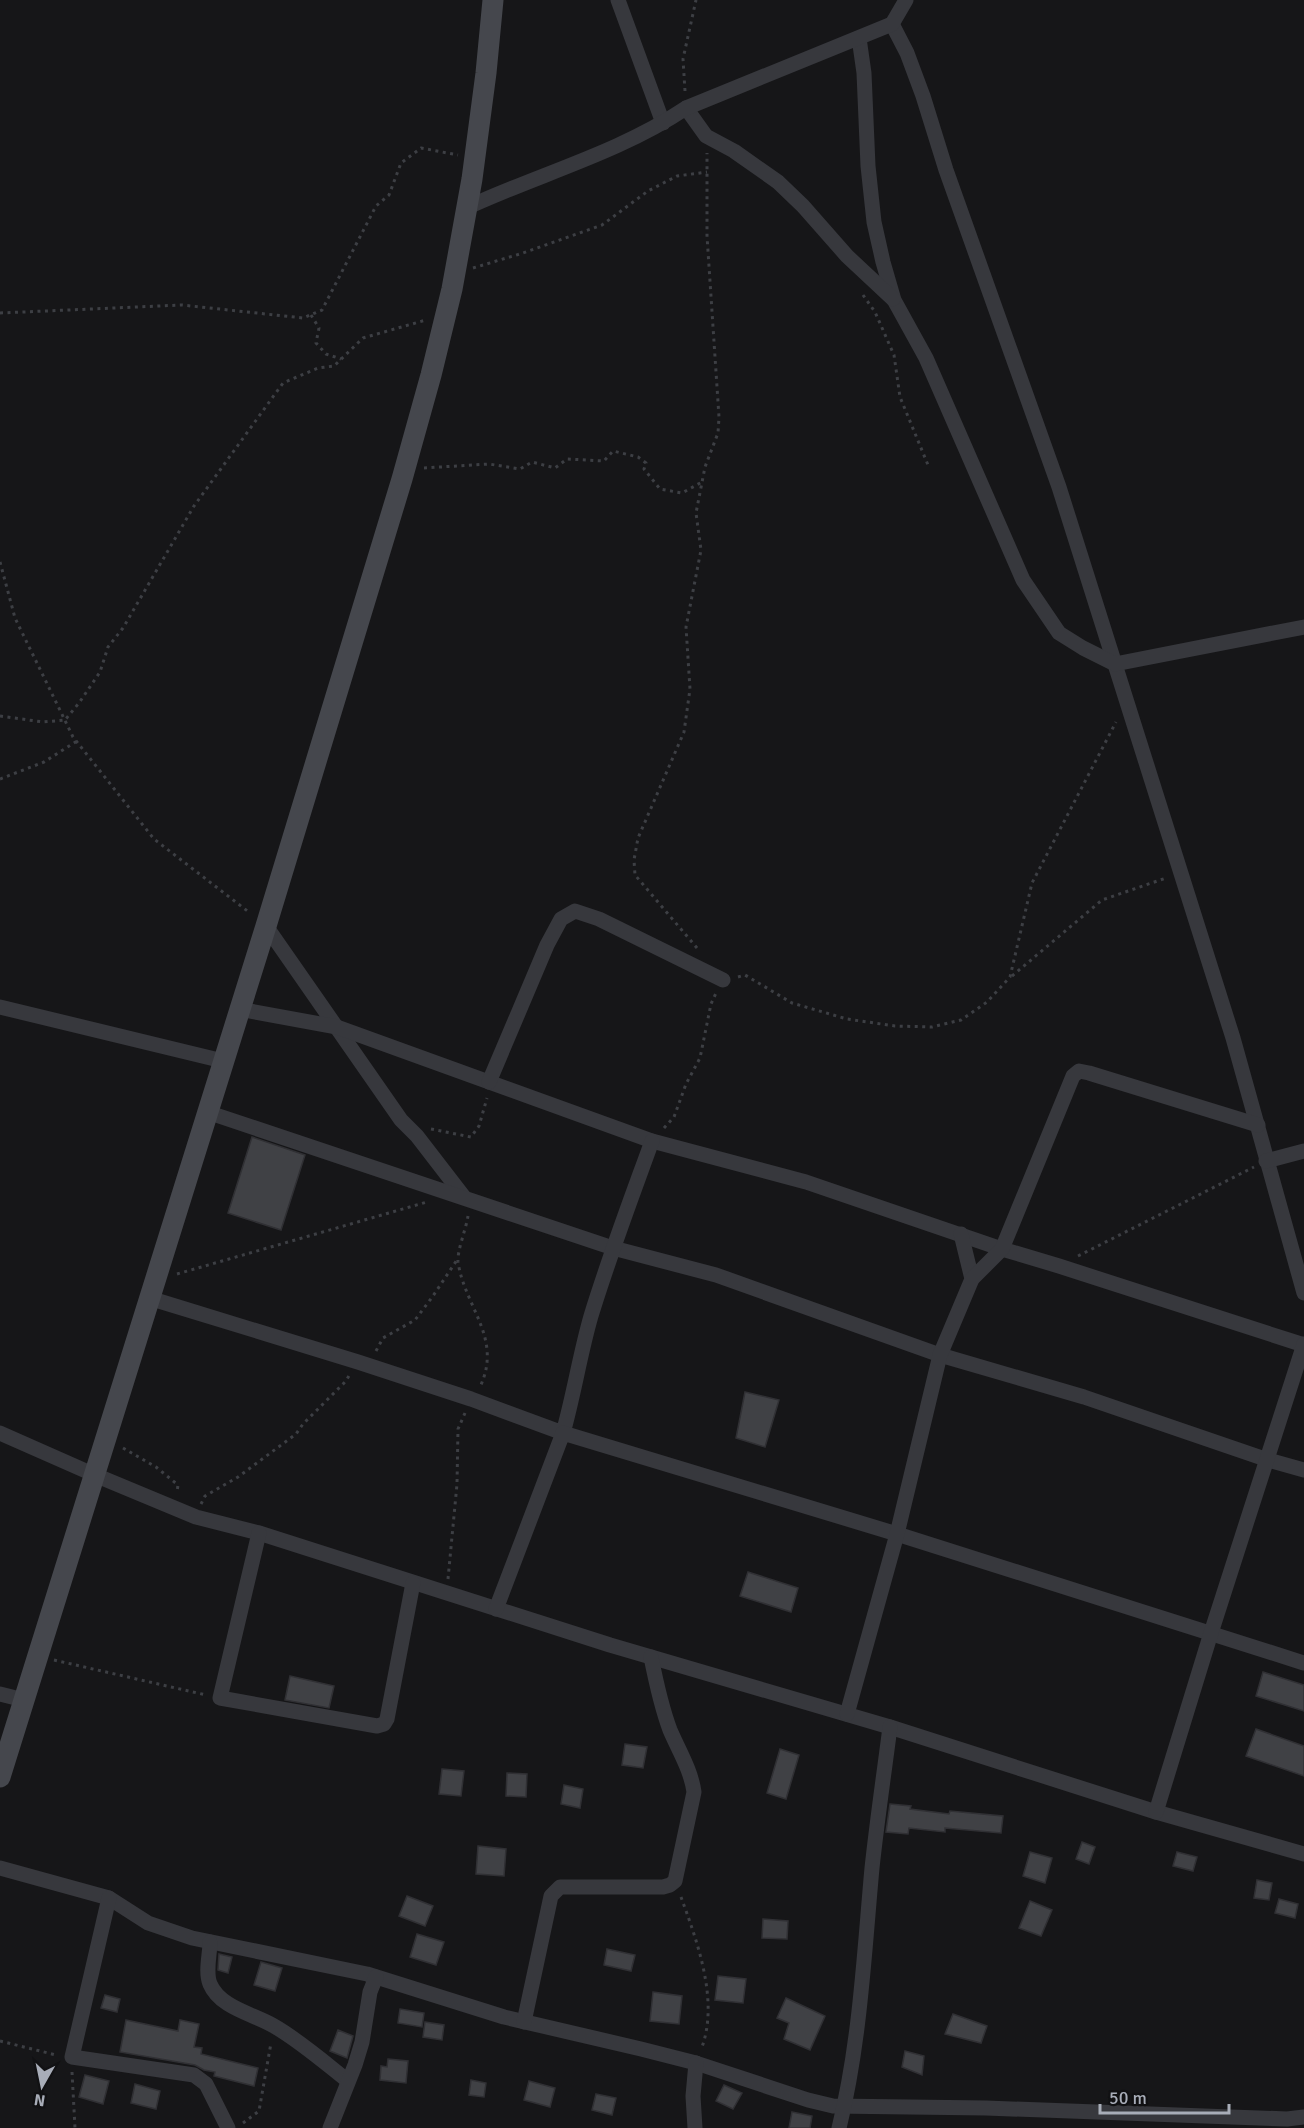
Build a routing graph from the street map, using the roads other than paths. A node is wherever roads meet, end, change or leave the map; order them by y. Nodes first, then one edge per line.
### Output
1 (493, 0) edge
2 (618, 0) edge
3 (906, 0) edge
4 (892, 24) junction
5 (859, 38) junction
6 (686, 108) junction
7 (663, 123) junction
8 (466, 208) junction
9 (894, 300) junction
10 (1304, 627) edge
11 (1115, 664) junction
12 (266, 926) junction
13 (723, 980) road end
14 (0, 1007) edge
15 (239, 1010) junction
16 (337, 1027) junction
17 (223, 1060) junction
18 (489, 1082) junction
19 (207, 1112) junction
20 (1258, 1125) junction
21 (652, 1141) junction
22 (1304, 1151) edge
23 (1266, 1161) junction
24 (459, 1196) junction
25 (961, 1234) junction
26 (613, 1248) junction
27 (1002, 1250) junction
28 (972, 1279) junction
29 (152, 1289) junction
30 (1304, 1293) edge
31 (1304, 1345) edge
32 (940, 1355) junction
33 (0, 1432) edge
34 (563, 1433) junction
35 (1268, 1460) junction
36 (1304, 1470) edge
37 (95, 1475) junction
38 (258, 1533) junction
39 (897, 1534) junction
40 (413, 1583) junction
41 (496, 1609) junction
42 (1211, 1633) junction
43 (651, 1657) junction
44 (1304, 1663) edge
45 (0, 1694) edge
46 (24, 1700) junction
47 (847, 1714) junction
48 (890, 1727) junction
49 (0, 1777) edge
50 (1156, 1812) junction
51 (1304, 1854) edge
52 (0, 1868) edge
53 (109, 1898) junction
54 (210, 1942) junction
55 (376, 1977) junction
56 (524, 2022) junction
57 (696, 2063) junction
58 (348, 2081) junction
59 (844, 2106) junction
60 (1304, 2116) edge
61 (228, 2128) edge
62 (330, 2128) edge
63 (696, 2128) edge
64 (839, 2128) edge

1 - 8 main road
2 - 7 street
3 - 4 street
4 - 5 street
4 - 11 street
5 - 6 street
5 - 9 street
6 - 7 street
6 - 9 street
7 - 8 street
8 - 12 main road
9 - 11 street
10 - 11 street
11 - 20 street
12 - 15 main road
12 - 16 street
13 - 18 street
14 - 17 street
15 - 16 street
15 - 17 main road
16 - 18 street
16 - 24 street
17 - 19 main road
18 - 21 street
19 - 24 street
19 - 29 main road
20 - 23 street
20 - 27 street
21 - 25 street
21 - 26 street
22 - 23 street
23 - 30 street
24 - 26 street
25 - 27 street
25 - 28 street
26 - 32 street
26 - 34 street
27 - 28 street
27 - 31 street
28 - 32 street
29 - 34 street
29 - 37 main road
31 - 35 street
32 - 35 street
32 - 39 street
33 - 37 street
34 - 39 street
34 - 41 street
35 - 36 street
35 - 42 street
37 - 38 street
37 - 46 main road
38 - 40 street
38 - 40 street
39 - 42 street
39 - 47 street
40 - 41 street
41 - 43 street
42 - 44 street
42 - 50 street
43 - 47 street
43 - 56 street
45 - 46 street
46 - 49 main road
47 - 48 street
48 - 50 street
48 - 59 street
50 - 51 street
52 - 53 street
53 - 54 street
53 - 61 street
54 - 55 street
54 - 58 street
55 - 56 street
55 - 58 street
56 - 57 street
57 - 59 street
57 - 63 street
58 - 62 street
59 - 60 street
59 - 64 street

